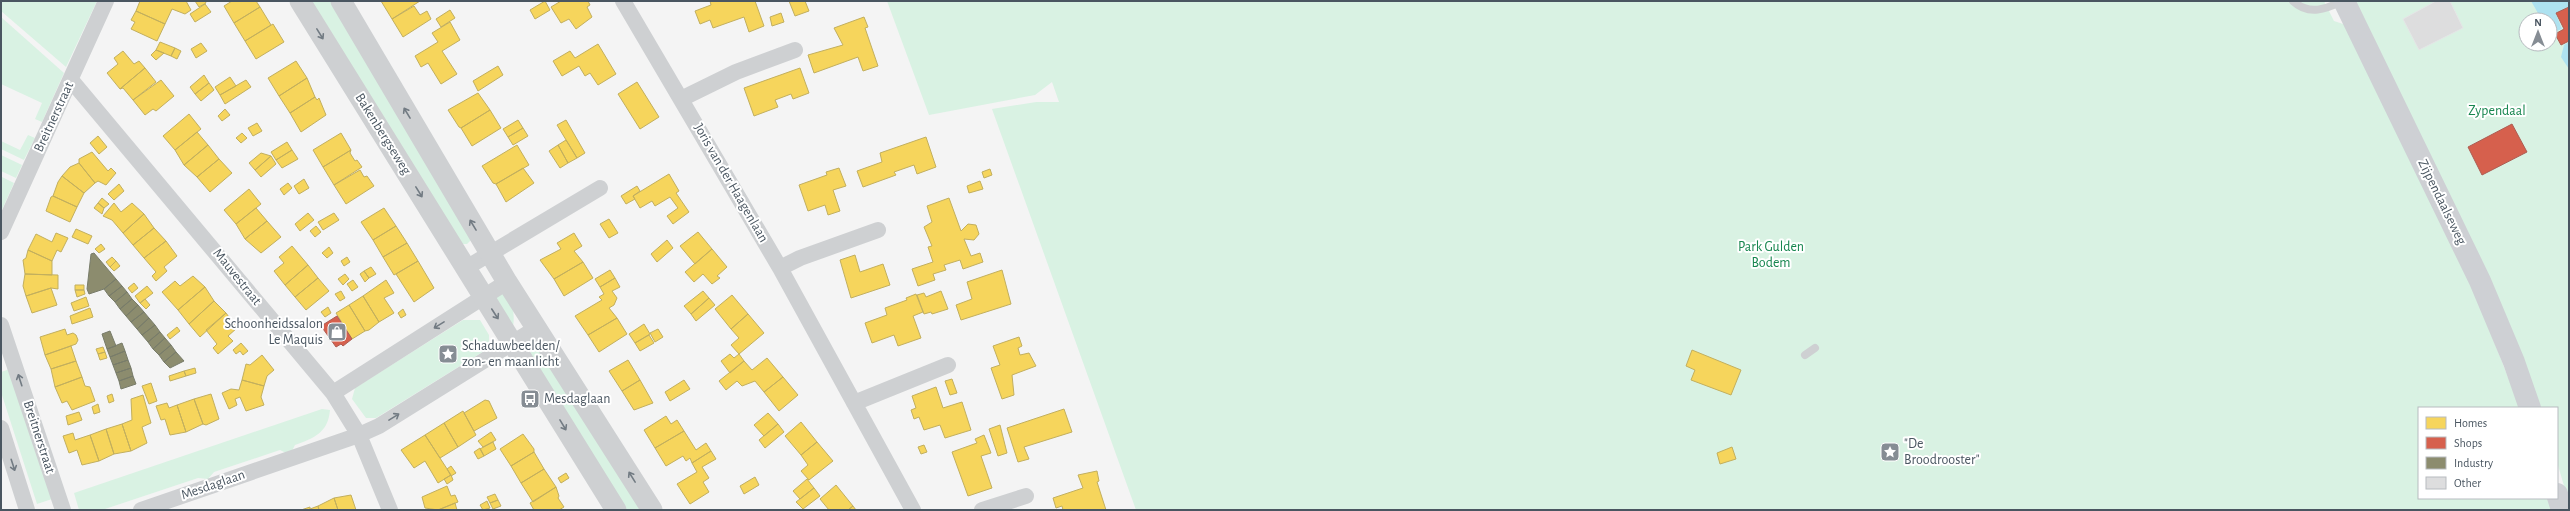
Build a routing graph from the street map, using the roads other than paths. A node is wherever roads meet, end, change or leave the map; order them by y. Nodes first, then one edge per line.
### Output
1 (106, 1) edge
2 (300, 1) edge
3 (341, 1) edge
4 (623, 1) edge
5 (2293, 1) edge
6 (2343, 1) edge
7 (795, 50) dead end
8 (71, 80) junction
9 (681, 99) junction
10 (600, 188) dead end
11 (878, 230) dead end
12 (1, 232) edge
13 (490, 253) junction
14 (466, 268) junction
15 (780, 268) junction
16 (507, 282) junction
17 (484, 297) junction
18 (1, 325) edge
19 (538, 327) junction
20 (4, 343) edge
21 (513, 343) junction
22 (1815, 348) dead end
23 (1805, 355) dead end
24 (948, 365) dead end
25 (333, 393) junction
26 (854, 403) junction
27 (2530, 407) edge
28 (1, 428) edge
29 (359, 435) junction
30 (1026, 496) dead end
31 (2558, 497) edge
32 (27, 510) edge
33 (63, 510) edge
34 (141, 510) edge
35 (390, 510) edge
36 (616, 510) edge
37 (652, 510) edge
38 (913, 510) edge
39 (982, 510) edge
40 (2562, 510) edge

1 - 8 street, Breitnerstraat
2 -> 14 street, Bakenbergseweg
13 -> 3 street
4 - 9 street, Joris van der Haagenlaan
5 - 6 lane
6 - 27 main road, Zijpendaalseweg
7 - 9 street
8 - 12 street, Breitnerstraat
8 - 25 street, Mauvestraat
9 - 15 street, Joris van der Haagenlaan
10 - 13 street
11 - 15 street
13 - 14 street
13 - 16 street
14 - 17 street, Bakenbergseweg
15 - 26 street, Joris van der Haagenlaan
16 - 17 street
16 - 19 street
17 -> 21 street, Bakenbergseweg
17 -> 25 street
18 - 20 street, Breitnerstraat
19 - 21 street, Mesdaglaan
37 -> 19 street
33 -> 20 street, Breitnerstraat
29 -> 21 street, Mesdaglaan
21 -> 36 street, Bakenbergseweg
22 - 23 lane
24 - 26 street
25 - 29 street, Mauvestraat
26 - 38 street, Joris van der Haagenlaan
28 -> 32 street
29 - 34 street, Mesdaglaan
29 - 35 street, Mauvestraat
30 - 39 street
31 - 40 main road

